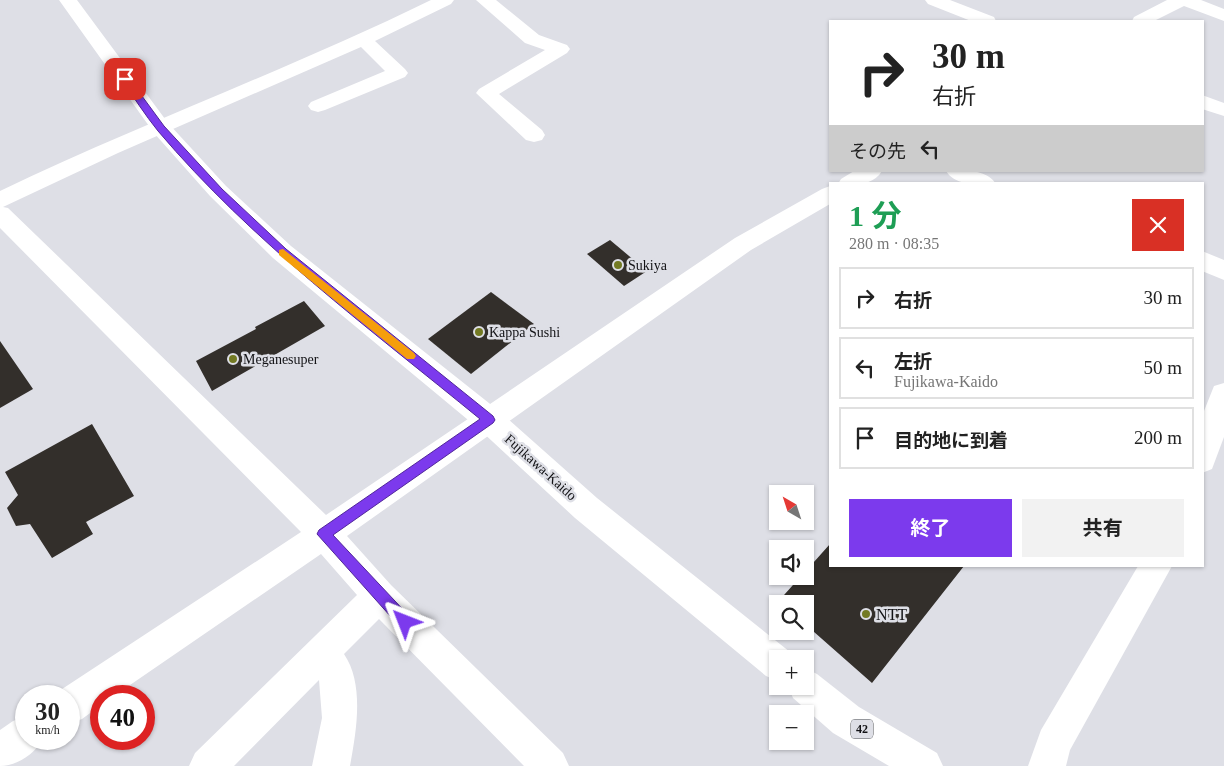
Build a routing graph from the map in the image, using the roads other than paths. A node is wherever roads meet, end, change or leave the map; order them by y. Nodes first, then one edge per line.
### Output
1 (68, 0) edge
2 (445, 0) edge
3 (484, 0) edge
4 (934, 0) edge
5 (1181, 0) edge
6 (1185, 0) edge
7 (1224, 16) edge
8 (984, 20) edge
9 (1143, 20) edge
10 (363, 39) junction
11 (1204, 101) edge
12 (318, 106) dead end
13 (1224, 110) edge
14 (160, 128) junction
15 (534, 135) dead end
16 (869, 172) edge
17 (959, 172) edge
18 (852, 182) edge
19 (981, 182) edge
20 (829, 195) edge
21 (0, 200) edge
22 (0, 214) edge
23 (1204, 261) edge
24 (1224, 271) edge
25 (1224, 394) edge
26 (489, 420) junction
27 (1204, 454) edge
28 (324, 534) junction
29 (1155, 567) edge
30 (379, 596) junction
31 (322, 651) junction
32 (769, 657) edge
33 (814, 693) edge
34 (80, 699) edge
35 (15, 742) edge
36 (0, 752) edge
37 (919, 765) edge
38 (208, 766) edge
39 (331, 766) edge
40 (550, 766) edge
41 (1047, 766) edge

1 - 14 street, Fujikawa-Kaido
2 - 10 street
3 - 15 street
4 - 8 street
5 - 9 street
6 - 7 street
10 - 12 street
10 - 14 street
11 - 13 street
14 - 21 street
14 - 26 street, Fujikawa-Kaido
16 - 18 street
17 - 19 street
20 - 26 street
22 - 28 street
23 - 24 street
25 - 27 street
26 - 28 street
26 - 32 street, Fujikawa-Kaido
28 - 30 street
28 - 34 street
29 - 41 street
30 - 31 street
30 - 40 street
31 - 38 street
31 - 39 street
33 - 37 street, 42
35 - 36 street

